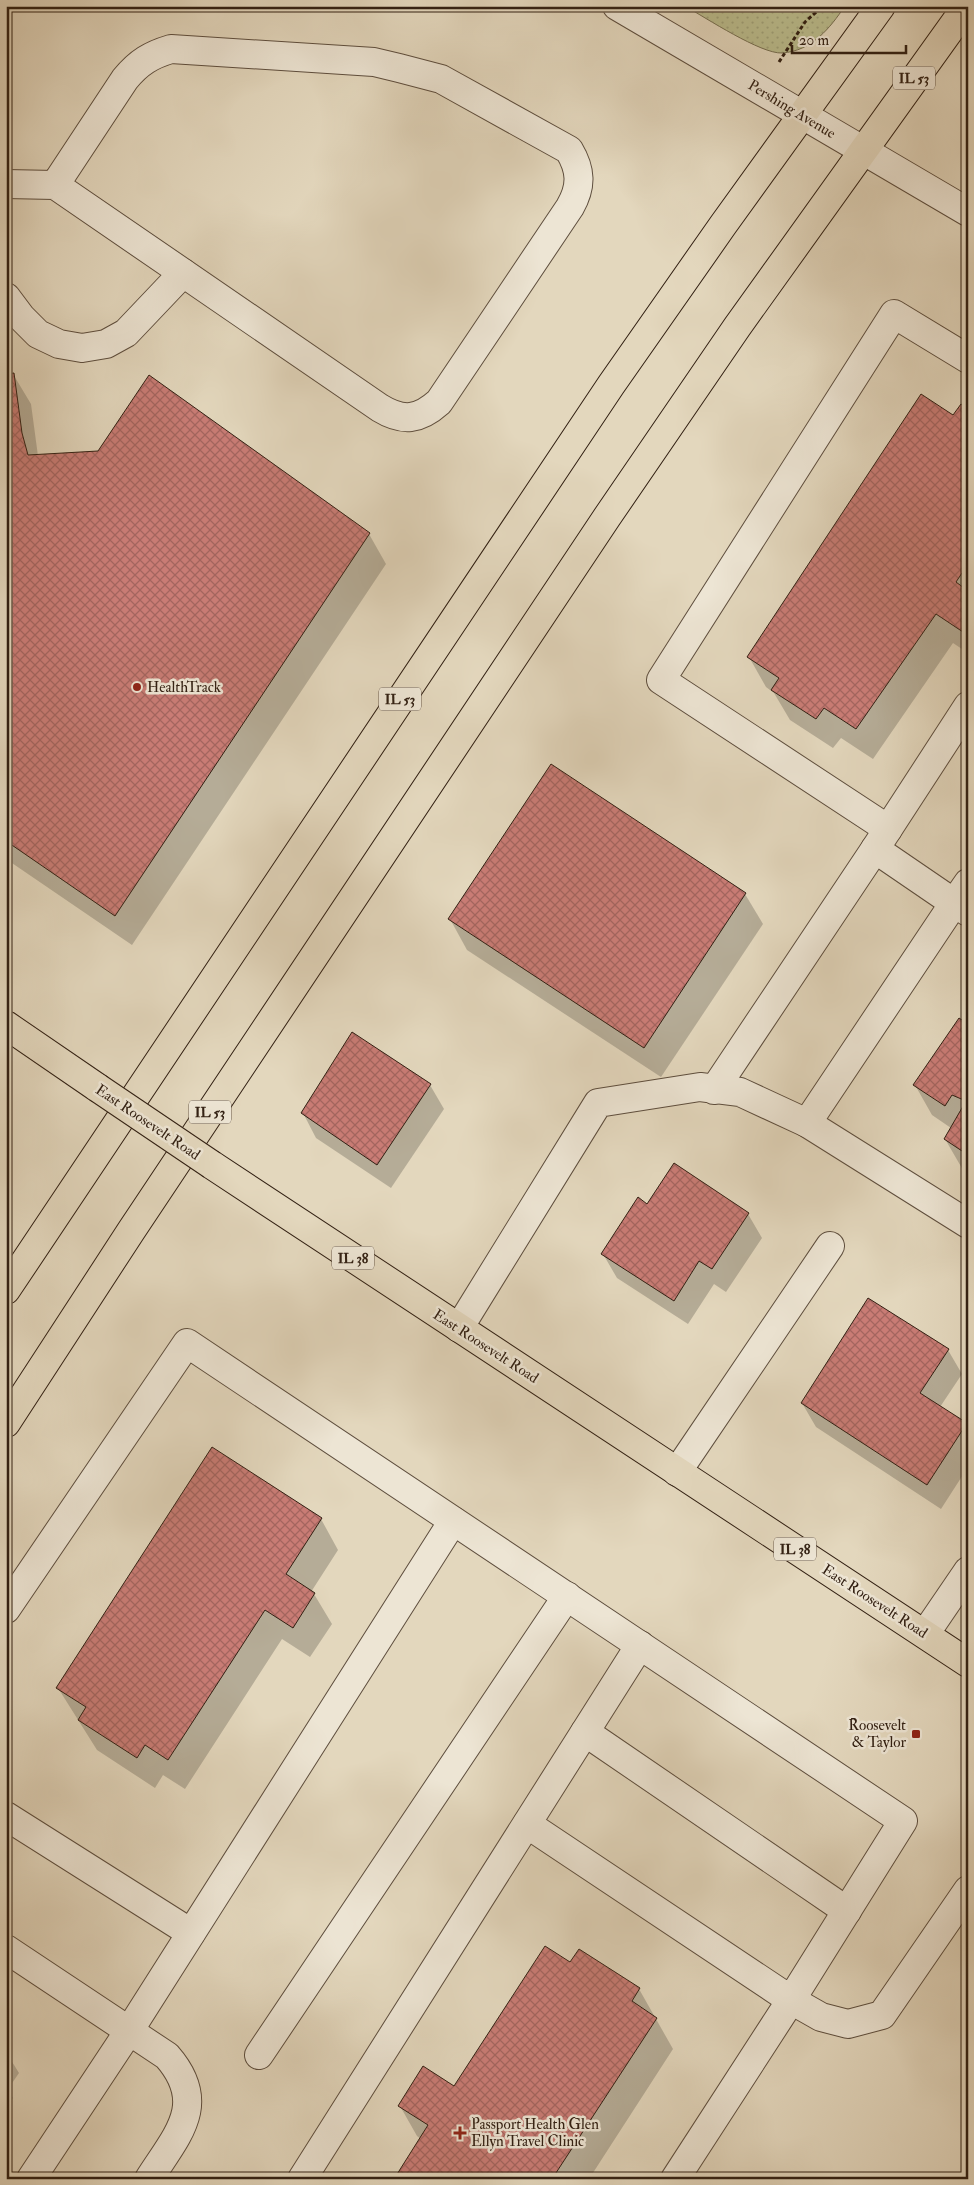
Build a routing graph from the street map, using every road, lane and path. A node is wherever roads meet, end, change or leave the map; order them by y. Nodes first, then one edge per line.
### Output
1 (617, 6) edge
2 (822, 6) edge
3 (881, 6) edge
4 (967, 6) edge
5 (761, 91) junction
6 (802, 115) junction
7 (862, 150) junction
8 (6, 184) edge
9 (55, 185) junction
10 (968, 212) edge
11 (183, 273) junction
12 (6, 297) edge
13 (968, 359) edge
14 (968, 706) edge
15 (882, 839) junction
16 (963, 900) edge
17 (6, 1025) edge
18 (714, 1090) junction
19 (807, 1123) junction
20 (968, 1224) edge
21 (830, 1246) dead end
22 (6, 1290) edge
23 (459, 1328) junction
24 (6, 1423) edge
25 (677, 1472) junction
26 (453, 1521) junction
27 (968, 1571) edge
28 (566, 1596) junction
29 (6, 1609) edge
30 (925, 1634) junction
31 (640, 1646) junction
32 (968, 1663) edge
33 (585, 1732) junction
34 (6, 1816) edge
35 (527, 1824) junction
36 (968, 1890) edge
37 (847, 1911) junction
38 (191, 1933) junction
39 (6, 1949) edge
40 (791, 2000) junction
41 (128, 2030) junction
42 (259, 2055) dead end
43 (160, 2175) edge
44 (31, 2179) edge
45 (302, 2179) edge
46 (676, 2179) edge

1 - 5 street, Pershing Avenue
2 - 5 path
3 - 6 main road, IL 53
4 - 7 main road, IL 53
5 - 6 street, Pershing Avenue
6 - 7 street, Pershing Avenue
6 - 22 main road, IL 53
7 - 10 street, Pershing Avenue
7 - 24 main road, IL 53
8 - 9 street
9 - 11 street
9 - 11 street
11 - 12 street
13 - 15 street
14 - 15 street
15 - 16 street
15 - 18 street
16 - 19 street
17 - 23 main road, East Roosevelt Road / IL 38, bridge
18 - 19 street
18 - 23 street
19 - 20 street
21 - 25 street
23 - 25 main road, East Roosevelt Road / IL 38
25 - 30 main road, East Roosevelt Road / IL 38
26 - 28 street
26 - 29 street
26 - 38 street
27 - 30 street
28 - 31 street
28 - 42 street
30 - 32 main road, East Roosevelt Road / IL 38
31 - 33 street
31 - 37 street
33 - 35 street
33 - 37 street
34 - 38 street
35 - 40 street
35 - 45 street
36 - 40 street
37 - 40 street
38 - 41 street
39 - 41 street
40 - 46 street
41 - 43 street
41 - 44 street

